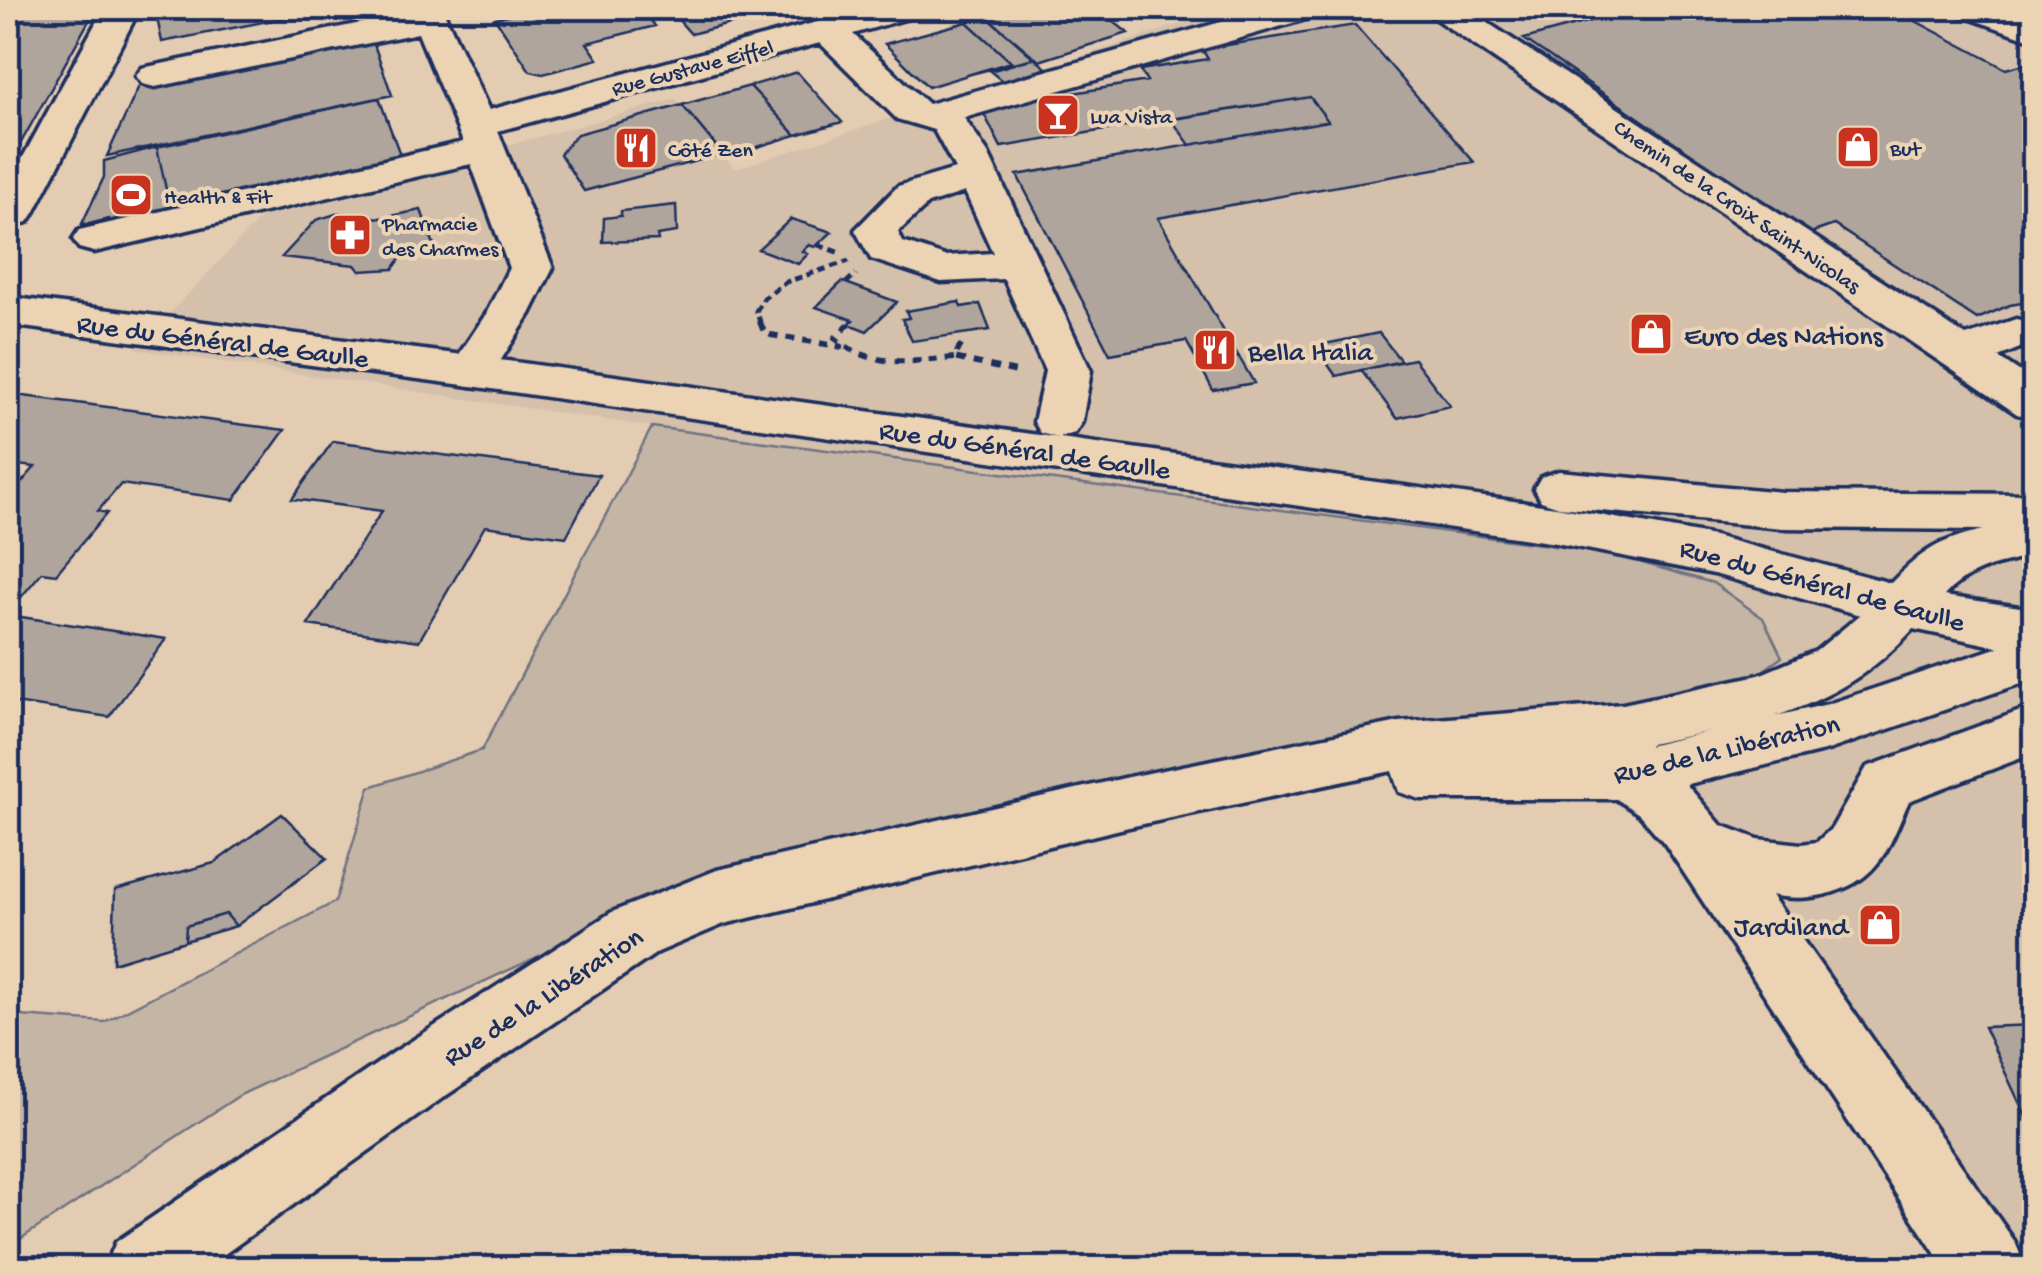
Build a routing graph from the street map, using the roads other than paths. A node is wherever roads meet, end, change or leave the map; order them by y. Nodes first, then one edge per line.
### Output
1 (122, 8) edge
2 (907, 8) edge
3 (1308, 8) edge
4 (1442, 8) edge
5 (1972, 8) edge
6 (427, 14) edge
7 (827, 29) junction
8 (2034, 30) edge
9 (154, 76) dead end
10 (928, 116) junction
11 (486, 153) junction
12 (978, 175) junction
13 (430, 200) dead end
14 (10, 220) edge
15 (94, 239) dead end
16 (1019, 265) junction
17 (8, 282) edge
18 (8, 310) edge
19 (2016, 333) dead end
20 (482, 354) junction
21 (1962, 355) junction
22 (1062, 402) junction
23 (2034, 404) edge
24 (2034, 512) edge
25 (2034, 537) edge
26 (1902, 606) junction
27 (2034, 630) edge
28 (2034, 657) edge
29 (2034, 729) edge
30 (1625, 751) junction
31 (1700, 844) junction
32 (142, 1268) edge
33 (1989, 1268) edge

1 - 14 main road
2 - 7 main road, Rue Gustave Eiffel
3 - 10 main road
4 - 21 main road, Chemin de la Croix Saint-Nicolas
5 - 8 main road
6 - 9 main road
6 - 11 main road
7 - 10 main road
7 - 11 main road, Rue Gustave Eiffel
10 - 12 main road
11 - 13 main road
11 - 15 main road
11 - 20 main road
12 - 16 main road
12 - 16 main road
16 - 22 main road
17 - 20 main road, Rue du Général de Gaulle
18 - 20 main road, Rue du Général de Gaulle
19 - 21 main road
20 - 22 main road, Rue du Général de Gaulle
20 - 26 main road, Rue du Général de Gaulle
21 - 23 main road, Chemin de la Croix Saint-Nicolas
22 - 24 main road, Rue du Général de Gaulle
25 - 26 main road, Rue de la Libération
26 - 27 main road, Rue du Général de Gaulle
26 - 30 main road, Rue de la Libération
28 - 30 main road, Rue de la Libération
29 - 31 main road
30 - 31 main road
30 - 32 main road, Rue de la Libération
31 - 33 main road

